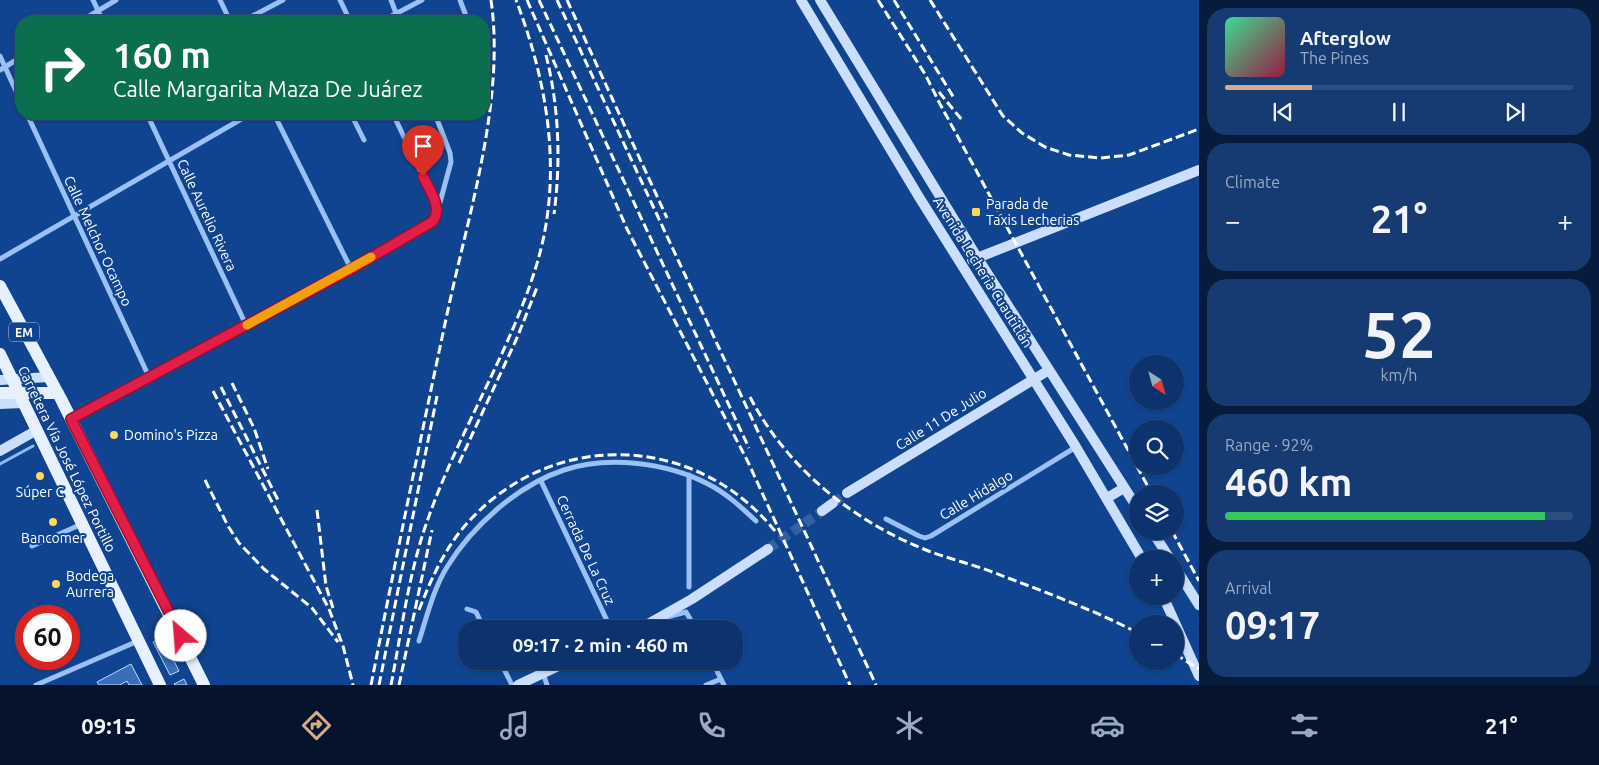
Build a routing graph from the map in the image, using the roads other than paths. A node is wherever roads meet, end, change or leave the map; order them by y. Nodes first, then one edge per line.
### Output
1 (93, 0) edge
2 (116, 0) edge
3 (220, 0) edge
4 (284, 0) edge
5 (340, 0) edge
6 (391, 0) edge
7 (422, 0) edge
8 (460, 0) edge
9 (801, 0) edge
10 (820, 0) edge
11 (98, 11) junction
12 (396, 14) joint
13 (91, 15) edge
14 (100, 15) edge
15 (227, 15) edge
16 (255, 15) edge
17 (347, 15) edge
18 (466, 15) edge
19 (0, 56) edge
20 (15, 60) edge
21 (2, 68) edge
22 (15, 91) edge
23 (30, 120) edge
24 (150, 120) edge
25 (240, 120) edge
26 (277, 120) edge
27 (354, 120) edge
28 (396, 120) edge
29 (437, 120) edge
30 (364, 140) dead end
31 (169, 161) junction
32 (1199, 170) edge
33 (438, 208) junction
34 (74, 216) junction
35 (977, 257) junction
36 (0, 259) edge
37 (963, 264) junction
38 (351, 269) junction
39 (0, 286) edge
40 (246, 325) junction
41 (0, 354) edge
42 (1049, 370) junction
43 (49, 377) junction
44 (149, 377) junction
45 (6, 379) edge
46 (1034, 379) junction
47 (0, 393) edge
48 (58, 393) junction
49 (21, 397) junction
50 (0, 404) edge
51 (71, 419) junction
52 (37, 430) junction
53 (1076, 447) junction
54 (0, 451) edge
55 (689, 475) junction
56 (541, 481) junction
57 (1124, 488) junction
58 (847, 493) tunnel mouth
59 (1129, 496) edge
60 (1107, 498) junction
61 (833, 503) tunnel mouth
62 (822, 511) tunnel mouth
63 (886, 519) dead end
64 (756, 520) dead end
65 (82, 524) junction
66 (32, 546) dead end
67 (768, 549) tunnel mouth
68 (1137, 550) edge
69 (1184, 581) edge
70 (689, 587) dead end
71 (1167, 605) edge
72 (1199, 605) edge
73 (467, 609) dead end
74 (480, 620) edge
75 (607, 620) edge
76 (657, 620) edge
77 (660, 620) edge
78 (691, 620) edge
79 (138, 640) junction
80 (419, 642) dead end
81 (504, 670) edge
82 (551, 670) edge
83 (716, 670) edge
84 (543, 674) junction
85 (1199, 676) edge
86 (720, 678) junction
87 (36, 685) edge
88 (160, 685) edge
89 (204, 685) edge
90 (512, 685) edge
91 (518, 685) edge
92 (547, 685) edge
93 (706, 685) edge
94 (724, 685) edge

1 - 11 street
2 - 11 street
3 - 15 street
4 - 16 street
5 - 17 street
6 - 12 street
7 - 12 street
8 - 18 street
9 - 37 main road, Avenida Lecheria Cuautitlán
10 - 35 main road, Avenida Lecheria Cuautitlán
11 - 13 street
11 - 14 street
19 - 21 street
20 - 21 street
21 - 22 street
23 - 34 street, Calle Melchor Ocampo
24 - 31 street, Calle Aurelio Rivera
25 - 31 street
26 - 38 street
27 - 30 street
28 - 33 street
29 - 33 street
31 - 34 street
31 - 40 street, Calle Aurelio Rivera
32 - 35 main road
33 - 38 street
34 - 36 street
34 - 44 street, Calle Melchor Ocampo
35 - 37 main road
35 - 42 main road, Avenida Lecheria Cuautitlán
37 - 46 main road, Avenida Lecheria Cuautitlán
38 - 40 street
39 - 43 main road, Carretera Vía José López Portillo / EM
40 - 44 street
41 - 45 main road, Carretera Vía José López Portillo / EM
42 - 46 main road, Calle 11 De Julio
42 - 57 main road, Avenida Lecheria Cuautitlán
43 - 45 main road
43 - 48 main road, Carretera Vía José López Portillo / EM
44 - 51 street
45 - 49 main road, Carretera Vía José López Portillo / EM
46 - 53 main road, Avenida Lecheria Cuautitlán
46 - 58 main road, Calle 11 De Julio
47 - 49 main road
48 - 49 main road
48 - 51 main road, Carretera Vía José López Portillo / EM
49 - 50 main road
49 - 52 main road, Carretera Vía José López Portillo / EM
51 - 89 main road, Carretera Vía José López Portillo / EM
52 - 54 main road
52 - 65 main road, Carretera Vía José López Portillo / EM
53 - 60 main road, Avenida Lecheria Cuautitlán
53 - 63 street, Calle Hidalgo
55 - 56 street
55 - 64 street
55 - 70 street
56 - 75 street, Cerrada De La Cruz
56 - 80 street
57 - 59 main road, Avenida Lecheria Cuautitlán
57 - 60 main road
60 - 68 main road, Avenida Lecheria Cuautitlán
61 - 62 main road
65 - 66 street
65 - 79 main road, Carretera Vía José López Portillo / EM
67 - 76 main road
69 - 72 main road
71 - 85 main road
73 - 74 street
77 - 78 street
79 - 87 street
79 - 88 main road, Carretera Vía José López Portillo / EM
81 - 90 street
82 - 84 main road
83 - 86 street
84 - 91 main road
84 - 92 street
86 - 93 street
86 - 94 street

